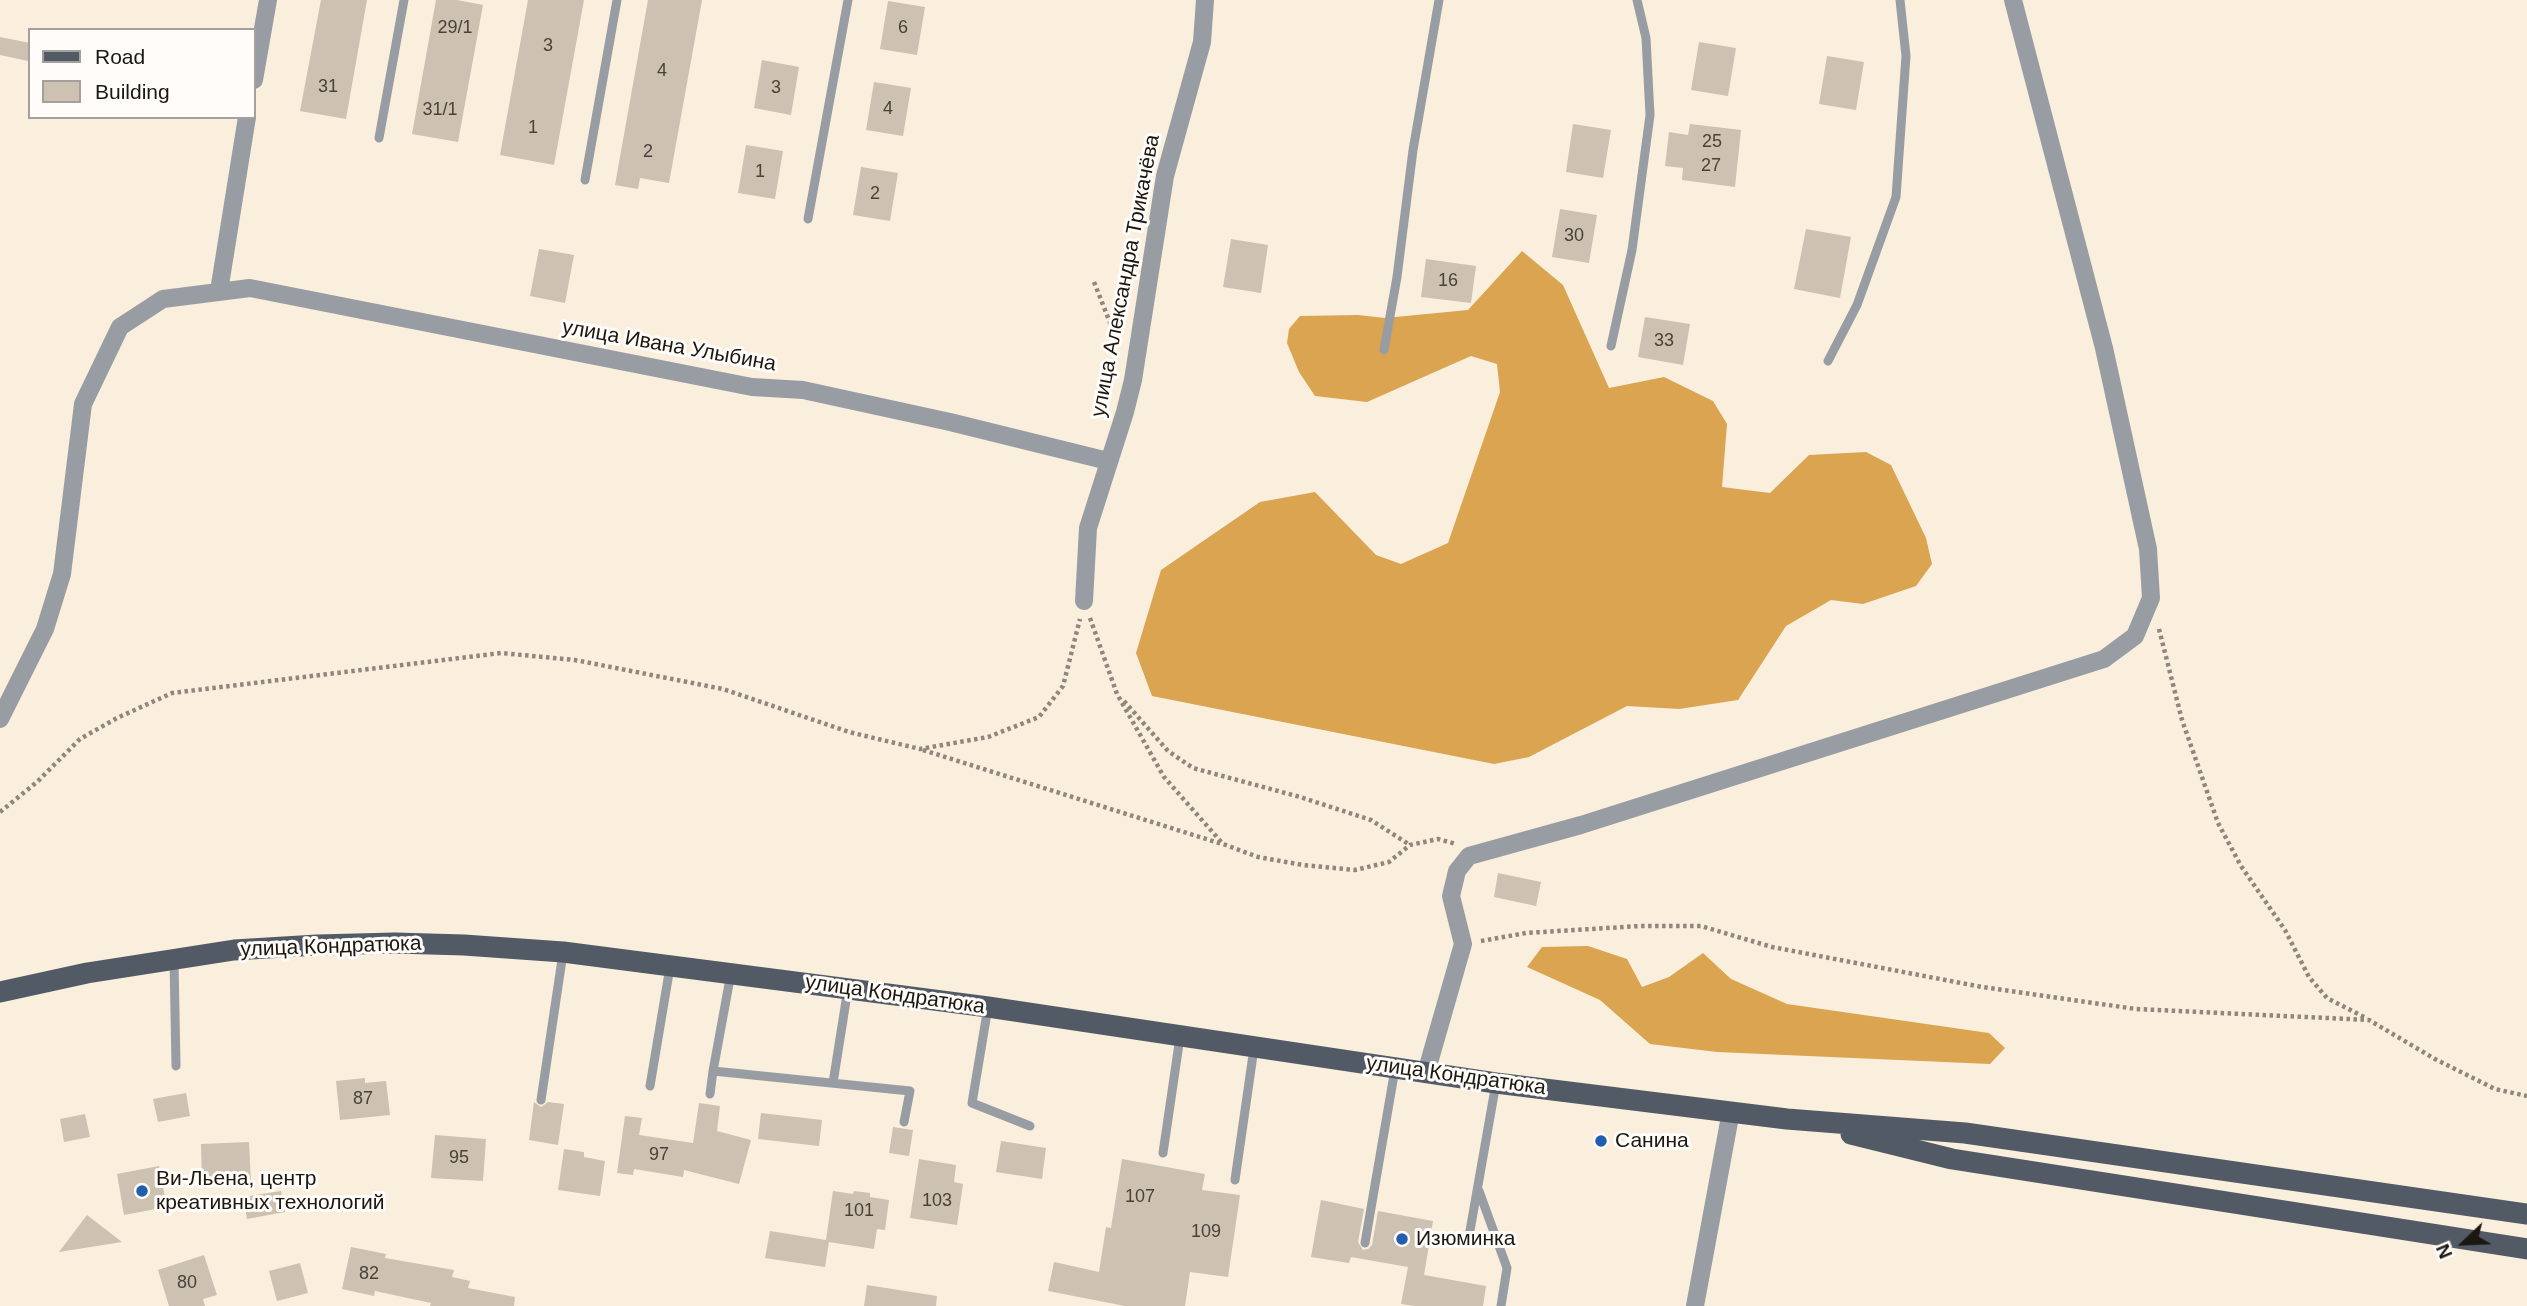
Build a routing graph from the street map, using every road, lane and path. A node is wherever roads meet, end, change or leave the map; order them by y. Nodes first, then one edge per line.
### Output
1 (268, 0) edge
2 (404, 0) edge
3 (617, 0) edge
4 (848, 0) edge
5 (1205, 0) edge
6 (1439, 0) edge
7 (1637, 0) edge
8 (1900, 0) edge
9 (2012, 0) edge
10 (256, 69) edge
11 (247, 119) edge
12 (379, 138) dead end
13 (585, 180) dead end
14 (808, 219) dead end
15 (1094, 282) dead end
16 (219, 291) junction
17 (1611, 346) dead end
18 (1384, 350) dead end
19 (1828, 361) dead end
20 (1133, 380) junction
21 (1108, 461) junction
22 (2151, 598) junction
23 (1084, 601) junction
24 (1118, 694) junction
25 (0, 719) edge
26 (920, 749) junction
27 (0, 812) edge
28 (1223, 844) junction
29 (1410, 845) junction
30 (1469, 856) junction
31 (1463, 944) junction
32 (564, 952) junction
33 (174, 960) junction
34 (671, 966) junction
35 (731, 973) junction
36 (848, 988) junction
37 (0, 992) edge
38 (988, 1007) junction
39 (2369, 1020) junction
40 (1180, 1036) junction
41 (1254, 1048) junction
42 (176, 1066) dead end
43 (1395, 1069) junction
44 (713, 1072) junction
45 (1426, 1073) junction
46 (833, 1083) junction
47 (1496, 1083) junction
48 (650, 1086) dead end
49 (710, 1094) dead end
50 (2527, 1096) edge
51 (541, 1100) dead end
52 (1731, 1111) junction
53 (1787, 1119) junction
54 (904, 1122) dead end
55 (1030, 1126) dead end
56 (1163, 1153) dead end
57 (1235, 1180) dead end
58 (1478, 1188) junction
59 (2527, 1214) edge
60 (1365, 1242) dead end
61 (1468, 1242) dead end
62 (2527, 1249) edge
63 (1501, 1306) edge
64 (1695, 1306) edge

1 - 10 street
2 - 12 lane
3 - 13 lane
4 - 14 lane
5 - 20 street, улица Александра Трикачёва
6 - 18 lane
7 - 17 lane
8 - 19 lane
9 - 22 street
11 - 16 street
15 - 20 path
16 - 21 street, улица Ивана Улыбина
16 - 25 street, улица Ивана Улыбина
20 - 21 street, улица Александра Трикачёва
21 - 23 street, улица Александра Трикачёва
22 - 30 street
22 - 39 path
23 - 24 path
23 - 26 path
24 - 28 path
24 - 29 path
26 - 27 path
26 - 28 path
28 - 29 path
29 - 30 path
30 - 31 street
31 - 39 path
31 - 45 street
32 - 33 main road, улица Кондратюка
32 - 34 main road, улица Кондратюка
32 - 51 lane
33 - 37 main road, улица Кондратюка
33 - 42 lane
34 - 35 main road, улица Кондратюка
34 - 48 lane
35 - 36 main road, улица Кондратюка
35 - 44 lane
36 - 38 main road, улица Кондратюка
36 - 46 lane
38 - 40 main road, улица Кондратюка
38 - 55 lane
39 - 50 path
40 - 41 main road, улица Кондратюка
40 - 56 lane
41 - 43 main road, улица Кондратюка
41 - 57 lane
43 - 45 main road, улица Кондратюка
43 - 60 lane
44 - 46 lane
44 - 49 lane
45 - 47 main road, улица Кондратюка
46 - 54 lane
47 - 52 main road, улица Кондратюка
47 - 58 lane
52 - 53 main road, улица Кондратюка
52 - 64 street
53 - 59 main road
53 - 62 main road
58 - 61 lane
58 - 63 lane

